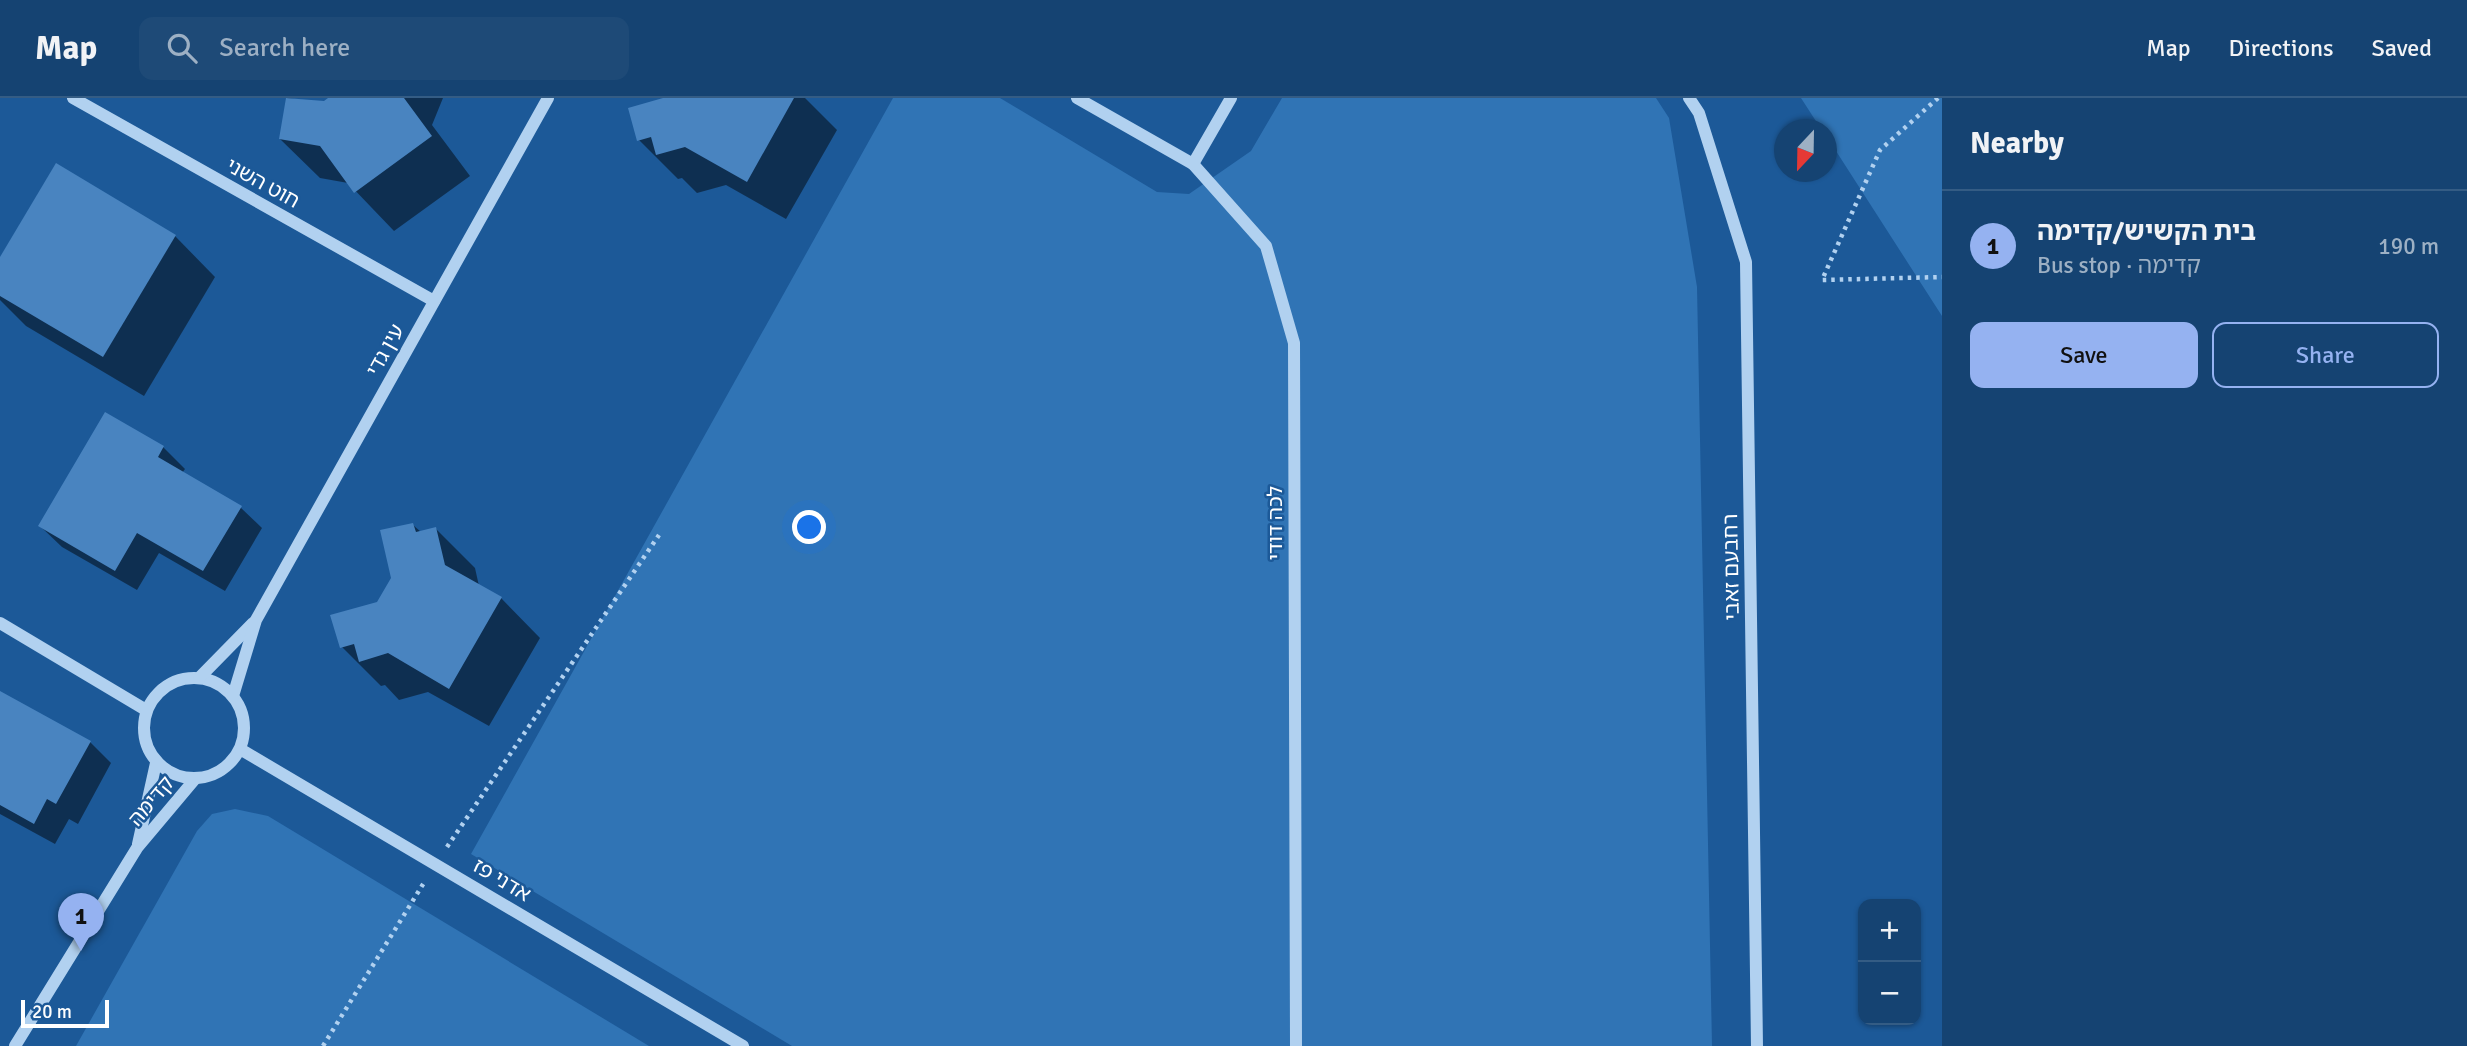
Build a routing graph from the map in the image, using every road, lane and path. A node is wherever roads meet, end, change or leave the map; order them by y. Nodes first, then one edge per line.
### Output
1 (73, 98) edge
2 (548, 98) edge
3 (1077, 98) edge
4 (1231, 98) edge
5 (1689, 98) edge
6 (1938, 98) edge
7 (1193, 164) junction
8 (1942, 277) edge
9 (434, 301) junction
10 (659, 536) dead end
11 (256, 620) junction
12 (0, 623) edge
13 (199, 678) junction
14 (233, 696) junction
15 (146, 710) junction
16 (240, 749) junction
17 (156, 763) junction
18 (195, 779) junction
19 (137, 848) junction
20 (436, 863) junction
21 (15, 1046) edge
22 (323, 1046) edge
23 (743, 1046) edge
24 (1296, 1046) edge
25 (1757, 1046) edge

1 - 9 street, חוט השני
2 - 9 street, עין גדי
3 - 7 street, לכה דודי
4 - 7 street
5 - 25 street, רחבעם זאבי
6 - 8 path
7 - 24 street, לכה דודי
9 - 11 street, עין גדי
10 - 20 path
11 - 13 street, עין גדי
11 - 14 street, עין גדי
12 - 15 street
13 - 14 street
13 - 15 street
14 - 16 street
15 - 17 street
16 - 18 street
16 - 20 street, אדני פז
17 - 18 street
17 - 19 street, קדימה
18 - 19 street, קדימה
19 - 21 street, קדימה
20 - 22 path
20 - 23 street, אדני פז

